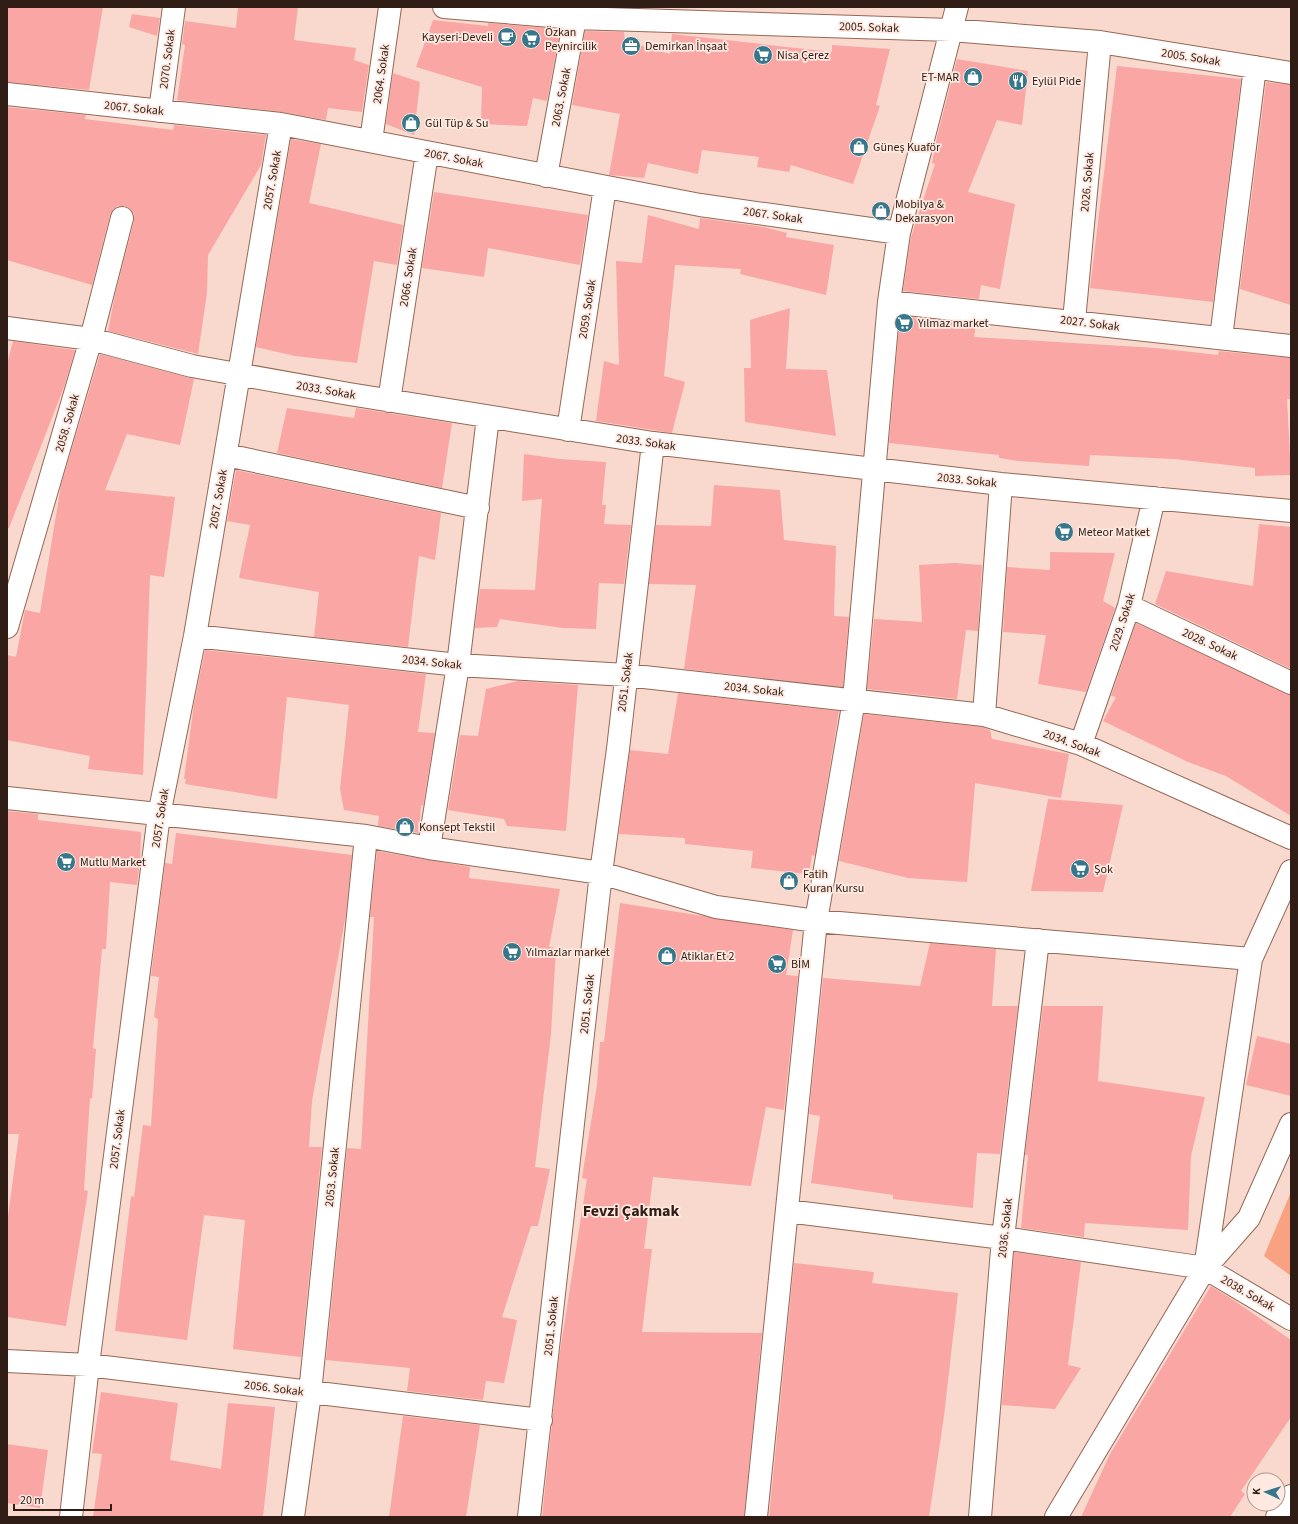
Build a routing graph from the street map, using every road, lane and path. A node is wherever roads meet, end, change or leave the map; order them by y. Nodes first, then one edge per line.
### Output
1 (174, 7) edge
2 (390, 7) edge
3 (444, 7) edge
4 (957, 7) edge
5 (757, 15) edge
6 (575, 18) junction
7 (951, 30) junction
8 (1100, 42) junction
9 (1254, 67) junction
10 (1291, 73) edge
11 (7, 94) edge
12 (160, 111) junction
13 (281, 124) junction
14 (371, 141) junction
15 (427, 152) junction
16 (546, 176) junction
17 (605, 187) junction
18 (122, 218) dead end
19 (899, 233) junction
20 (890, 302) junction
21 (1074, 321) junction
22 (7, 328) edge
23 (1221, 338) junction
24 (91, 339) junction
25 (1291, 346) edge
26 (239, 374) junction
27 (389, 401) junction
28 (488, 418) junction
29 (568, 430) junction
30 (653, 443) junction
31 (226, 455) junction
32 (874, 470) junction
33 (1001, 484) junction
34 (1154, 498) junction
35 (478, 508) junction
36 (1291, 511) edge
37 (1129, 606) junction
38 (7, 627) edge
39 (195, 636) junction
40 (458, 665) junction
41 (626, 675) junction
42 (1291, 683) edge
43 (854, 700) junction
44 (984, 714) junction
45 (1081, 744) junction
46 (7, 798) edge
47 (160, 815) junction
48 (366, 836) junction
49 (1291, 838) edge
50 (429, 848) junction
51 (1291, 871) edge
52 (601, 873) junction
53 (816, 920) junction
54 (1038, 940) junction
55 (1250, 959) junction
56 (1291, 1124) edge
57 (787, 1211) junction
58 (1004, 1238) junction
59 (1205, 1268) junction
60 (1291, 1318) edge
61 (7, 1362) edge
62 (88, 1365) junction
63 (310, 1393) junction
64 (541, 1420) junction
65 (1291, 1496) edge
66 (71, 1517) edge
67 (293, 1517) edge
68 (529, 1517) edge
69 (756, 1517) edge
70 (980, 1517) edge
71 (1056, 1517) edge
72 (1277, 1517) edge

1 - 12 street, 2070. Sokak
2 - 14 street, 2064. Sokak
3 - 6 street, 2005. Sokak
4 - 7 street
5 - 6 street, 2005. Sokak
5 - 7 street, 2005. Sokak
6 - 16 street, 2063. Sokak
7 - 8 street, 2005. Sokak
7 - 19 street
8 - 9 street, 2005. Sokak
8 - 21 street, 2026. Sokak
9 - 10 street, 2005. Sokak
9 - 23 street
11 - 12 street, 2067. Sokak
12 - 13 street, 2067. Sokak
13 - 14 street, 2067. Sokak
13 - 26 street, 2057. Sokak
14 - 15 street, 2067. Sokak
15 - 16 street, 2067. Sokak
15 - 27 street, 2066. Sokak
16 - 17 street, 2067. Sokak
17 - 19 street, 2067. Sokak
17 - 29 street, 2059. Sokak
18 - 24 street, 2058. Sokak
19 - 20 street
20 - 21 street, 2027. Sokak
20 - 32 street
21 - 23 street, 2027. Sokak
22 - 24 street, 2033. Sokak
23 - 25 street, 2027. Sokak
24 - 26 street, 2033. Sokak
24 - 38 street, 2058. Sokak
26 - 27 street, 2033. Sokak
26 - 31 street, 2057. Sokak
27 - 28 street, 2033. Sokak
28 - 29 street, 2033. Sokak
28 - 35 street
29 - 30 street, 2033. Sokak
30 - 32 street, 2033. Sokak
30 - 41 street, 2051. Sokak
31 - 35 street
31 - 39 street, 2057. Sokak
32 - 33 street, 2033. Sokak
32 - 43 street
33 - 34 street, 2033. Sokak
33 - 44 street
34 - 36 street, 2033. Sokak
34 - 37 street, 2029. Sokak
35 - 40 street
37 - 42 street, 2028. Sokak
37 - 45 street, 2029. Sokak
39 - 40 street, 2034. Sokak
39 - 47 street, 2057. Sokak
40 - 41 street, 2034. Sokak
40 - 50 street
41 - 43 street, 2034. Sokak
41 - 52 street, 2051. Sokak
43 - 44 street, 2034. Sokak
43 - 53 street
44 - 45 street, 2034. Sokak
45 - 49 street, 2034. Sokak
46 - 47 street
47 - 48 street
47 - 62 street, 2057. Sokak
48 - 50 street
48 - 63 street, 2053. Sokak
50 - 52 street
51 - 55 street
52 - 53 street
52 - 64 street, 2051. Sokak
53 - 54 street
53 - 57 street
54 - 55 street
54 - 58 street, 2036. Sokak
55 - 59 street
56 - 59 street
57 - 58 street
57 - 69 street
58 - 59 street
58 - 70 street, 2036. Sokak
59 - 60 street, 2038. Sokak
59 - 71 street
61 - 62 street, 2056. Sokak
62 - 63 street, 2056. Sokak
62 - 66 street, 2057. Sokak
63 - 64 street, 2056. Sokak
63 - 67 street, 2053. Sokak
64 - 68 street, 2051. Sokak
65 - 72 street

